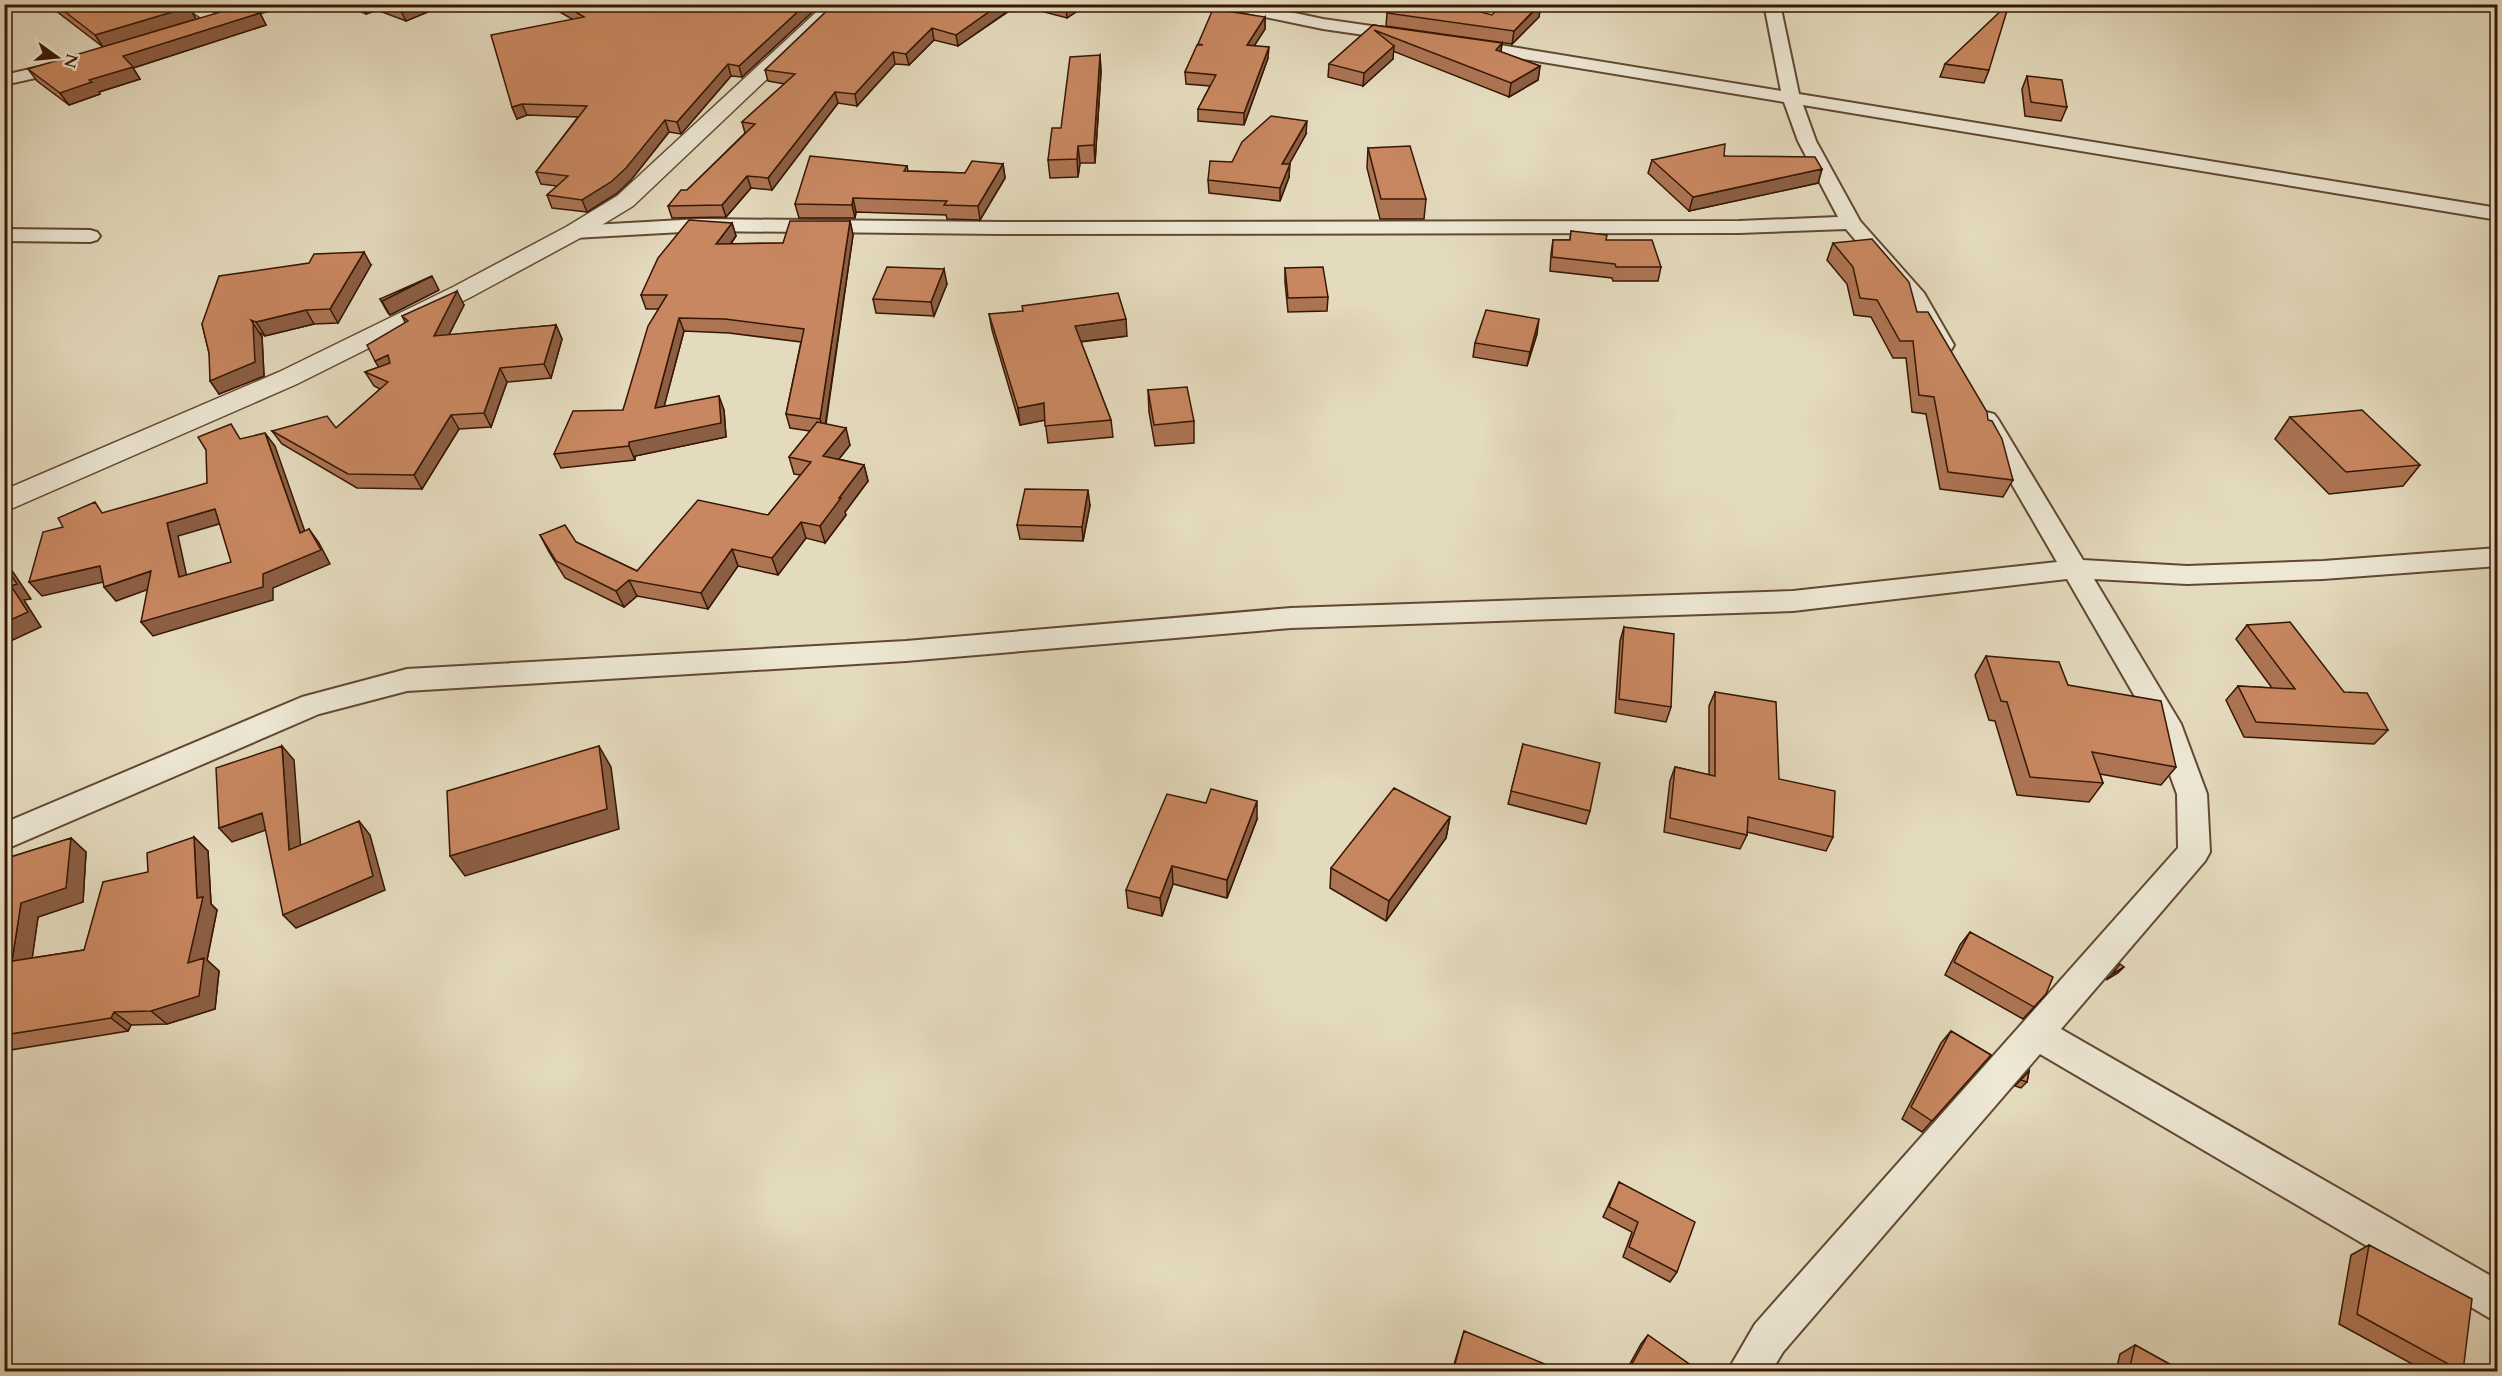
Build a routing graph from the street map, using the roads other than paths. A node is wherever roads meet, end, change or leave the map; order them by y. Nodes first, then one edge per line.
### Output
1 (189, 4) edge
2 (272, 4) edge
3 (837, 4) edge
4 (1227, 4) edge
5 (1772, 4) edge
6 (214, 22) junction
7 (192, 28) edge
8 (92, 58) edge
9 (4, 80) edge
10 (1791, 97) junction
11 (2498, 214) edge
12 (1851, 223) junction
13 (574, 232) junction
14 (4, 235) edge
15 (90, 236) dead end
16 (1957, 368) edge
17 (1975, 398) edge
18 (4, 502) edge
19 (2498, 557) edge
20 (2075, 569) junction
21 (4, 837) edge
22 (2036, 1033) junction
23 (2498, 1303) edge
24 (1747, 1371) edge

1 - 6 street
2 - 6 street
3 - 13 street
4 - 10 street
5 - 10 street
6 - 7 street
8 - 9 street
10 - 11 street
10 - 12 street
12 - 13 street
12 - 16 street
13 - 18 street
14 - 15 street
17 - 20 street
19 - 20 street
20 - 21 street
20 - 22 street
22 - 23 street
22 - 24 street

